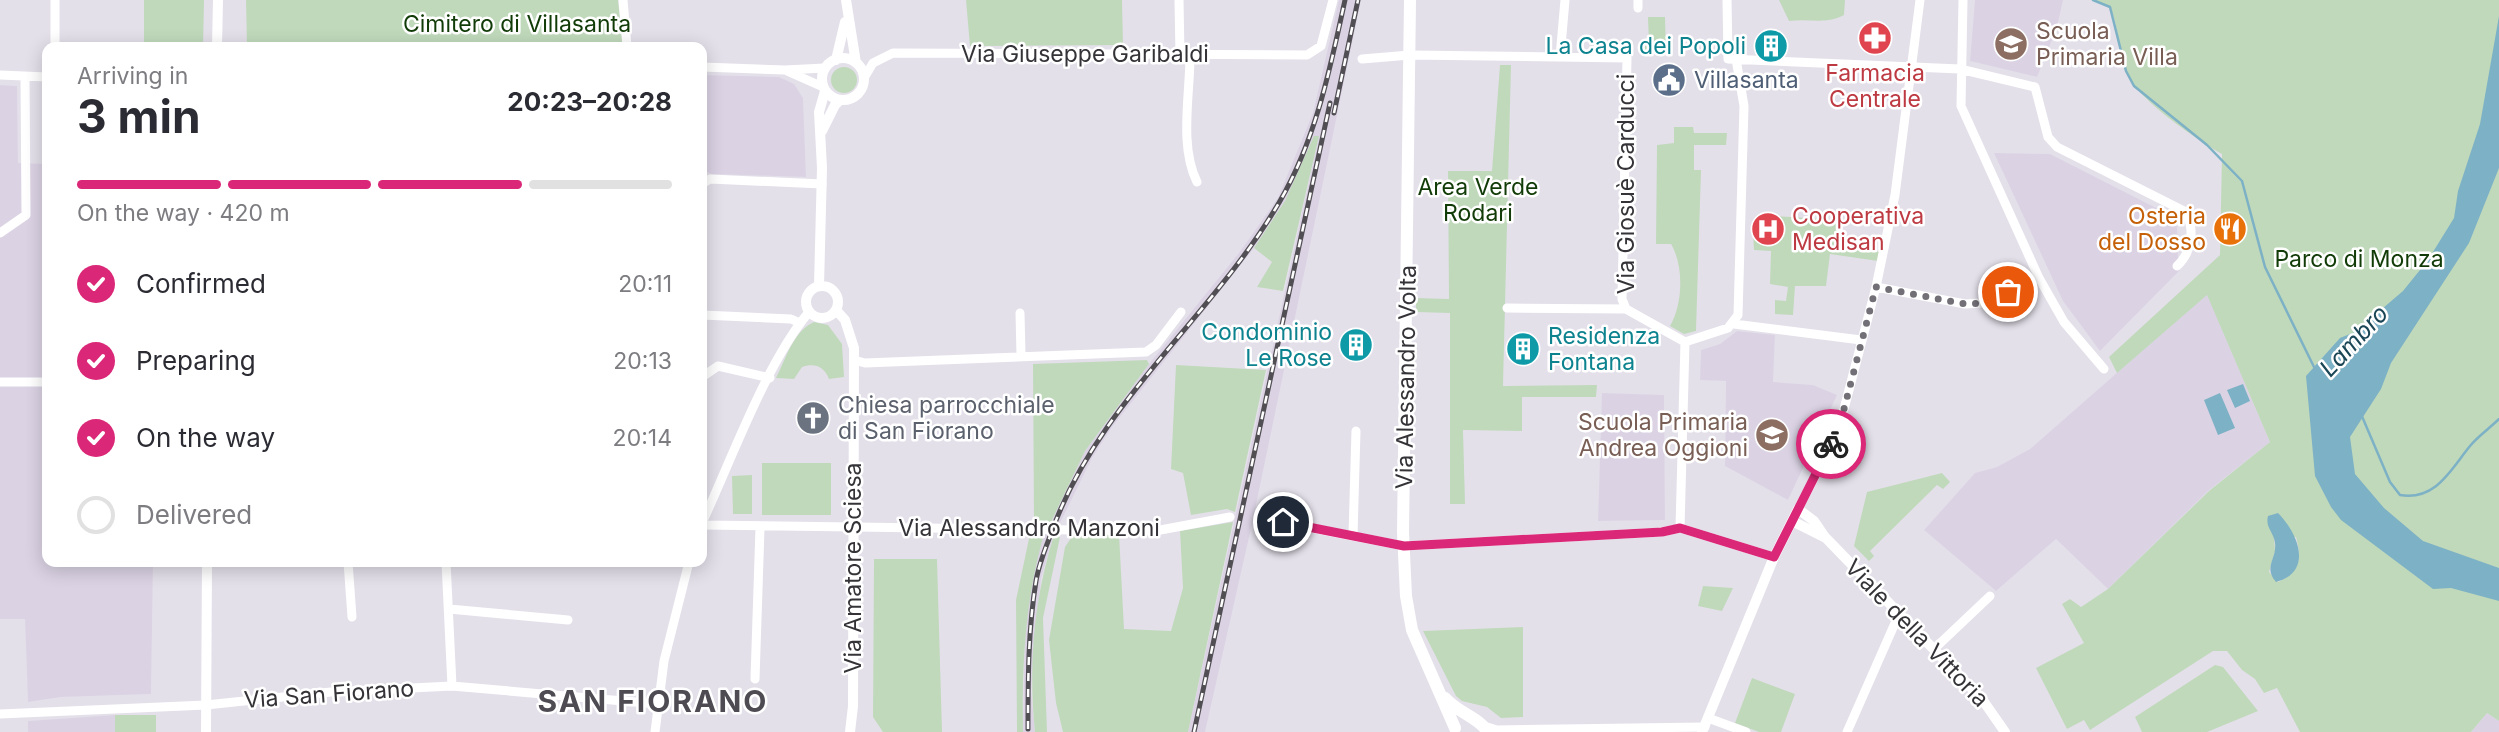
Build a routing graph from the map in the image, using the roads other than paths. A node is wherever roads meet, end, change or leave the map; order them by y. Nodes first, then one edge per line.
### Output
1 (55, 0) edge
2 (218, 0) edge
3 (623, 0) edge
4 (846, 0) edge
5 (1180, 0) edge
6 (1333, 0) edge
7 (1410, 0) edge
8 (1565, 0) edge
9 (1920, 0) edge
10 (1963, 0) edge
11 (1727, 5) edge
12 (846, 16) junction
13 (55, 42) edge
14 (217, 42) edge
15 (627, 42) edge
16 (1180, 55) junction
17 (1190, 55) junction
18 (1410, 55) junction
19 (1560, 57) junction
20 (1362, 59) dead end
21 (1732, 59) junction
22 (836, 60) junction
23 (856, 63) junction
24 (1910, 66) junction
25 (707, 67) edge
26 (825, 68) junction
27 (1960, 69) junction
28 (785, 71) junction
29 (0, 75) edge
30 (25, 77) junction
31 (42, 77) edge
32 (864, 78) junction
33 (824, 89) junction
34 (841, 100) junction
35 (822, 131) junction
36 (707, 181) edge
37 (1197, 182) dead end
38 (822, 184) junction
39 (0, 233) edge
40 (2177, 266) dead end
41 (2039, 278) junction
42 (819, 286) junction
43 (1876, 287) junction
44 (1507, 308) dead end
45 (1626, 309) junction
46 (836, 310) junction
47 (809, 312) junction
48 (1181, 312) dead end
49 (1020, 313) dead end
50 (707, 315) edge
51 (800, 323) junction
52 (1734, 324) junction
53 (1861, 340) junction
54 (1685, 342) junction
55 (1021, 355) junction
56 (854, 360) junction
57 (2104, 369) dead end
58 (707, 374) edge
59 (770, 378) junction
60 (0, 382) edge
61 (42, 382) edge
62 (1356, 431) dead end
63 (1798, 509) junction
64 (707, 513) edge
65 (1230, 517) dead end
66 (1259, 518) dead end
67 (1792, 520) junction
68 (707, 524) edge
69 (853, 527) junction
70 (760, 528) junction
71 (1680, 528) junction
72 (1353, 535) junction
73 (1825, 537) junction
74 (1404, 546) junction
75 (1774, 557) junction
76 (207, 567) edge
77 (348, 567) edge
78 (446, 567) edge
79 (688, 567) edge
80 (1990, 596) dead end
81 (449, 609) junction
82 (1899, 614) junction
83 (352, 617) dead end
84 (568, 620) dead end
85 (1934, 649) junction
86 (755, 679) dead end
87 (452, 686) junction
88 (1440, 693) junction
89 (658, 704) junction
90 (206, 705) junction
91 (853, 706) junction
92 (0, 714) edge
93 (1469, 718) junction
94 (1705, 726) edge
95 (1485, 729) edge
96 (1454, 730) edge
97 (206, 732) edge
98 (655, 732) edge
99 (850, 732) edge
100 (857, 732) edge
101 (1746, 732) edge
102 (1847, 732) edge
103 (2005, 732) edge

1 - 13 street
2 - 14 street
3 - 15 street
4 - 12 street
5 - 16 street
6 - 17 street, Via Giuseppe Garibaldi
7 - 18 main road, Via Alessandro Volta
8 - 19 street
9 - 24 street
10 - 27 street
11 - 21 street
12 - 22 street
12 - 23 street
16 - 17 street, Via Giuseppe Garibaldi
16 - 32 street, Via Giuseppe Garibaldi
17 - 37 street
18 - 19 street
18 - 20 street
18 - 74 main road, Via Alessandro Volta
19 - 45 street, Via Giosuè Carducci
21 - 24 street
21 - 52 street
22 - 23 street
22 - 26 street
23 - 32 street
24 - 27 street
24 - 43 street
25 - 28 street
26 - 28 street
26 - 33 street
27 - 40 street
27 - 41 street
28 - 33 street
29 - 30 street
30 - 31 street
30 - 39 street
32 - 34 street
33 - 34 street
33 - 35 street
34 - 35 street
35 - 38 street
36 - 38 street
38 - 42 street
41 - 43 street
41 - 57 street
42 - 46 street
42 - 47 street
43 - 53 street
44 - 45 street
45 - 54 street, Via Giosuè Carducci
46 - 47 street
46 - 56 street, Via Amatore Sciesa
47 - 51 street
48 - 55 street
49 - 55 street
50 - 51 street
51 - 59 street
52 - 53 street
52 - 54 street
53 - 63 street
54 - 71 street
55 - 56 street
56 - 69 street, Via Amatore Sciesa
58 - 59 street
59 - 64 street
60 - 61 street
62 - 72 street
63 - 67 street
63 - 73 street, Viale della Vittoria
65 - 69 street, Via Alessandro Manzoni
66 - 72 street
67 - 73 street, Viale della Vittoria
67 - 75 street
68 - 70 street, Via Alessandro Manzoni
69 - 70 street, Via Alessandro Manzoni
69 - 91 street, Via Amatore Sciesa
70 - 86 street
71 - 74 street
71 - 75 street
72 - 74 street
73 - 82 street, Viale della Vittoria
74 - 88 main road, Via Alessandro Volta
75 - 94 street
76 - 90 street
77 - 83 street
78 - 81 street
79 - 89 street
80 - 85 street
81 - 84 street
81 - 87 street
82 - 85 street, Viale della Vittoria
82 - 102 street
85 - 103 street, Viale della Vittoria
87 - 89 street, Via San Fiorano
87 - 90 street, Via San Fiorano
88 - 93 main road, Via Alessandro Volta
88 - 96 main road, Via Alessandro Volta
89 - 98 street
90 - 92 street, Via San Fiorano
90 - 97 street
91 - 99 street, Via Amatore Sciesa
91 - 100 street, Via Amatore Sciesa
93 - 95 main road, Via Alessandro Volta
93 - 96 main road, Via Alessandro Volta
94 - 95 street
94 - 101 street

